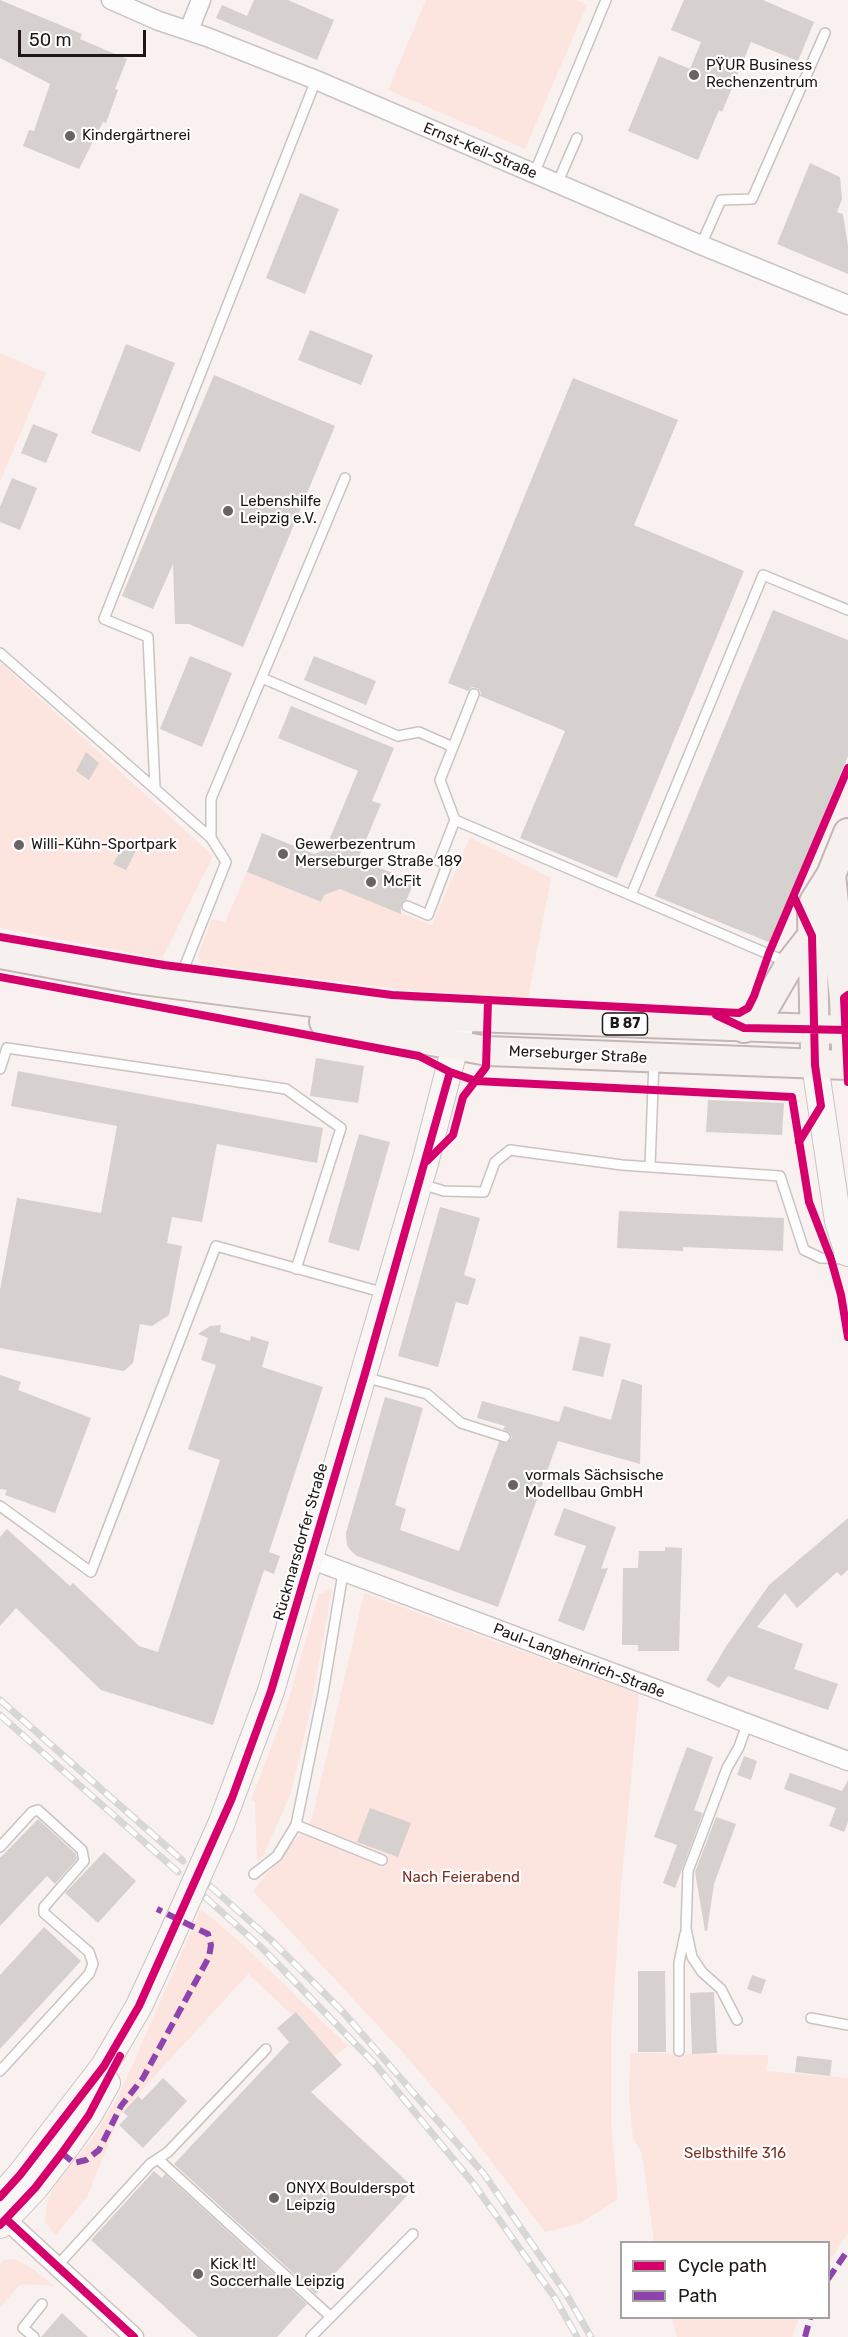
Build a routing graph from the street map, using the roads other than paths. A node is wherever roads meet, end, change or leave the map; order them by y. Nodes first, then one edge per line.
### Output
1 (111, 0) edge
2 (201, 0) edge
3 (606, 0) edge
4 (189, 30) junction
5 (825, 33) dead end
6 (316, 80) junction
7 (577, 138) dead end
8 (534, 174) junction
9 (557, 183) junction
10 (701, 245) junction
11 (848, 305) edge
12 (345, 477) dead end
13 (848, 610) edge
14 (0, 653) edge
15 (262, 678) junction
16 (474, 694) dead end
17 (453, 747) junction
18 (155, 789) junction
19 (455, 820) junction
20 (848, 833) edge
21 (211, 838) junction
22 (831, 874) junction
23 (631, 895) junction
24 (407, 906) dead end
25 (812, 936) junction
26 (0, 954) edge
27 (790, 964) junction
28 (135, 980) junction
29 (181, 984) junction
30 (462, 1018) junction
31 (744, 1028) junction
32 (814, 1030) junction
33 (847, 1030) edge
34 (456, 1046) junction
35 (654, 1058) junction
36 (816, 1065) junction
37 (0, 1069) edge
38 (847, 1071) edge
39 (650, 1166) junction
40 (419, 1184) junction
41 (848, 1252) edge
42 (848, 1259) edge
43 (296, 1269) junction
44 (387, 1294) junction
45 (363, 1377) junction
46 (505, 1437) dead end
47 (0, 1506) edge
48 (310, 1559) junction
49 (343, 1573) junction
50 (747, 1724) junction
51 (848, 1761) edge
52 (296, 1825) junction
53 (0, 1847) edge
54 (382, 1860) dead end
55 (254, 1874) dead end
56 (686, 1929) junction
57 (811, 2018) dead end
58 (736, 2020) dead end
59 (848, 2025) edge
60 (267, 2049) dead end
61 (679, 2051) dead end
62 (0, 2071) edge
63 (158, 2159) junction
64 (1, 2214) edge
65 (413, 2234) dead end
66 (57, 2266) junction
67 (42, 2304) dead end
68 (331, 2317) junction
69 (34, 2337) edge
70 (134, 2337) edge
71 (311, 2337) edge

1 - 4 street, Ernst-Keil-Straße
2 - 4 street
3 - 8 lane
4 - 6 street, Ernst-Keil-Straße
5 - 10 lane
6 - 8 street, Ernst-Keil-Straße
6 - 18 lane
7 - 9 lane
8 - 9 street, Ernst-Keil-Straße
9 - 10 street, Ernst-Keil-Straße
10 - 11 street, Ernst-Keil-Straße
12 - 15 lane
13 - 23 lane
14 - 18 lane
15 - 17 lane
15 - 21 lane
16 - 17 lane
17 - 19 lane
18 - 21 lane
19 - 23 lane
19 - 24 lane
20 - 22 main road, B 87
21 - 29 lane
22 - 25 main road, B 87
22 - 33 main road, B 87
23 - 27 lane
25 - 27 main road
25 - 32 main road
26 - 28 main road, Merseburger Straße / B 87
27 - 31 main road
28 - 29 main road, Merseburger Straße / B 87
28 - 34 main road, Merseburger Straße / B 87
29 - 30 main road, Merseburger Straße / B 87
30 - 31 main road, Merseburger Straße / B 87
30 - 34 main road, Rückmarsdorfer Straße
31 - 32 main road, Merseburger Straße
32 - 33 main road, Merseburger Straße
32 - 36 main road
33 - 38 main road, B 87
34 - 35 main road, Merseburger Straße / B 87
34 - 40 main road, Rückmarsdorfer Straße
35 - 36 main road, Merseburger Straße / B 87
35 - 39 lane
36 - 38 main road, Merseburger Straße / B 87
36 - 41 main road
37 - 43 lane
39 - 40 lane
39 - 42 lane
40 - 44 main road, Rückmarsdorfer Straße
43 - 44 lane
43 - 47 lane
44 - 45 main road, Rückmarsdorfer Straße
45 - 46 lane
45 - 48 main road, Rückmarsdorfer Straße
48 - 49 street, Paul-Langheinrich-Straße
48 - 64 main road, Rückmarsdorfer Straße, bridge
49 - 50 street, Paul-Langheinrich-Straße
49 - 52 lane
50 - 51 street, Paul-Langheinrich-Straße
50 - 56 lane
52 - 54 lane
52 - 55 lane
53 - 62 lane
56 - 58 lane
56 - 61 lane
57 - 59 lane
60 - 63 lane
63 - 66 lane
63 - 68 lane
64 - 66 street
65 - 68 lane
66 - 70 street
67 - 69 lane
68 - 71 lane

